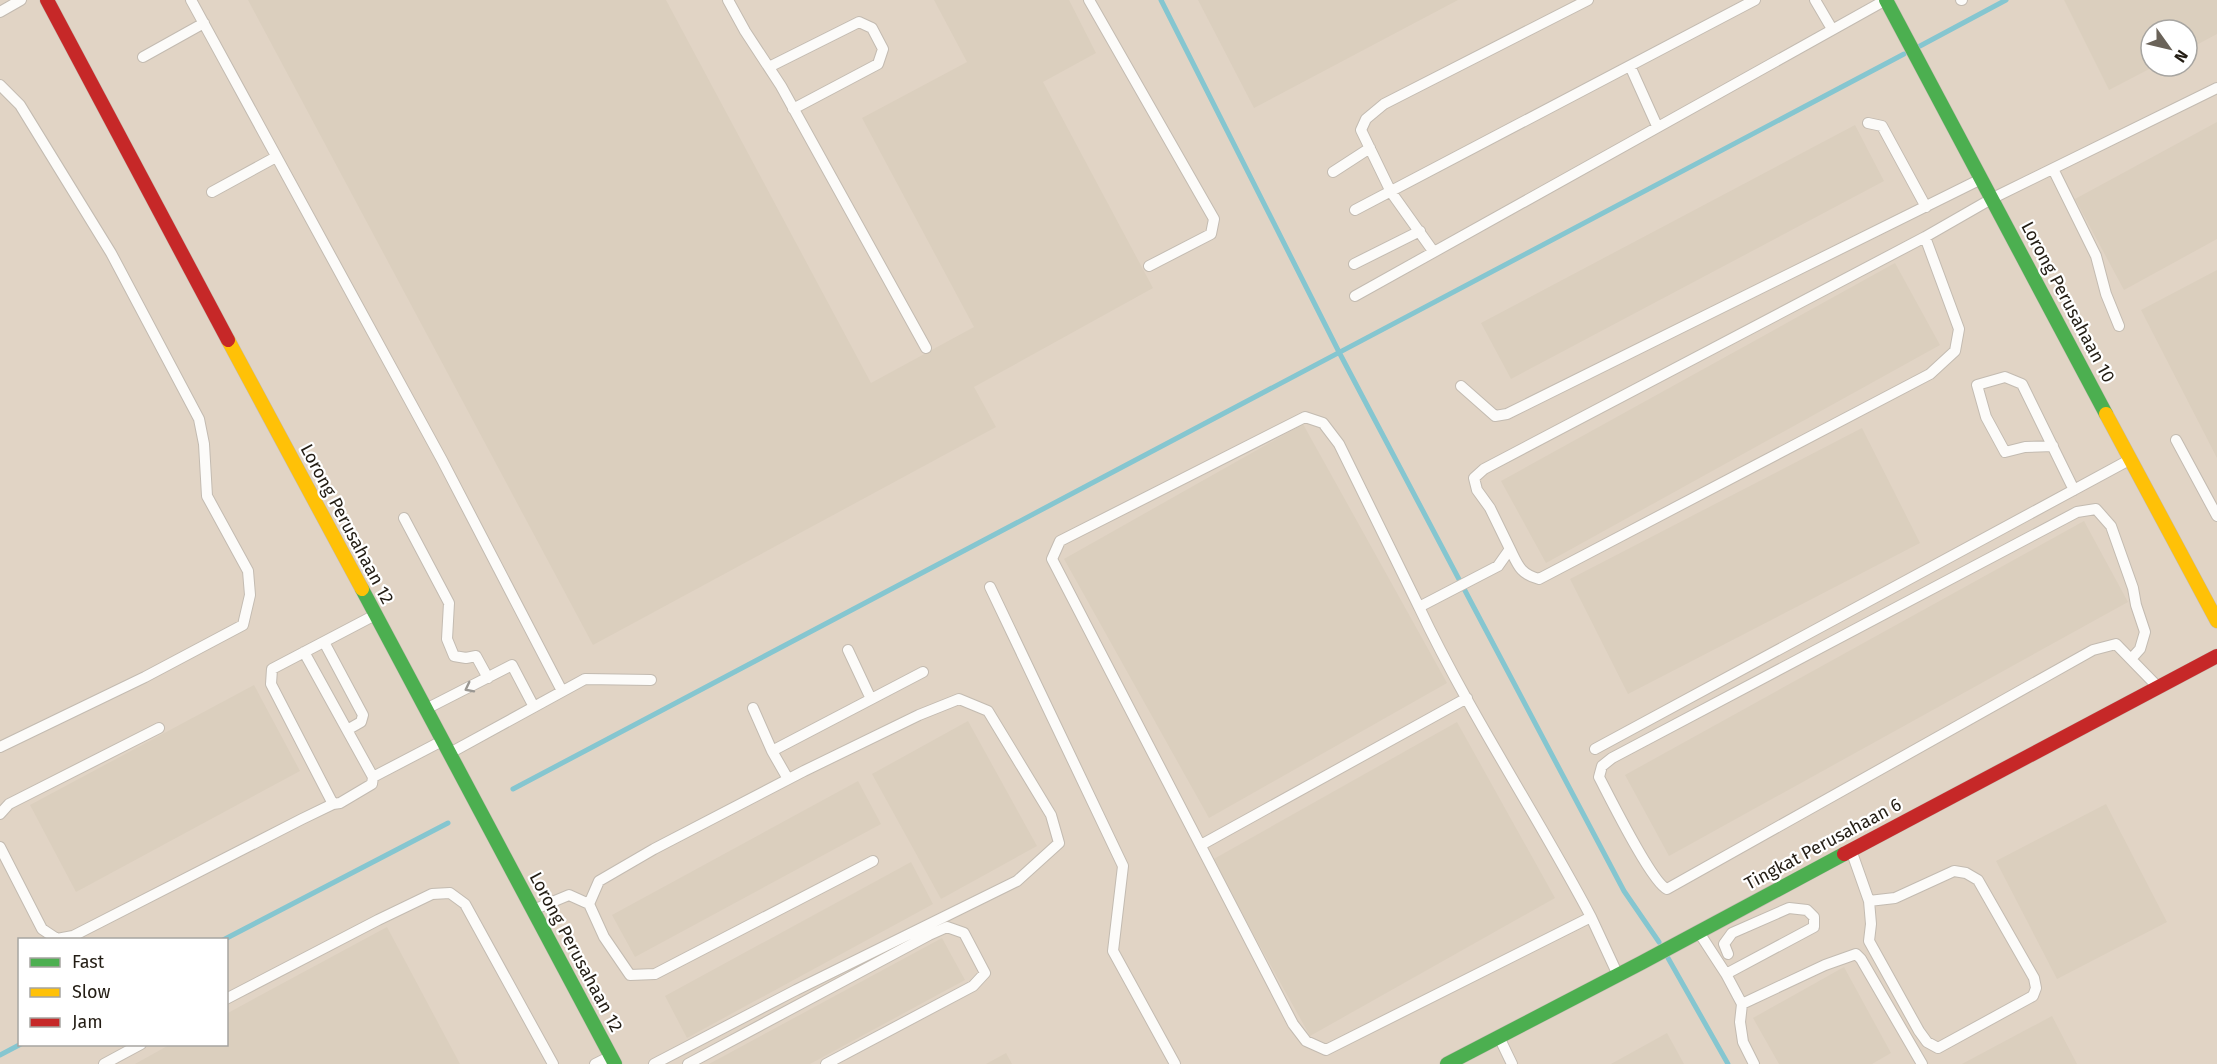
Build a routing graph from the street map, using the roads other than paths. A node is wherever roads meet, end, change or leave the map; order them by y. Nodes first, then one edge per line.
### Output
1 (21, 0) edge
2 (47, 0) edge
3 (191, 0) edge
4 (728, 0) edge
5 (1089, 0) edge
6 (1588, 0) edge
7 (1755, 0) edge
8 (1815, 0) edge
9 (1886, 0) edge
10 (0, 12) edge
11 (204, 23) junction
12 (1832, 28) junction
13 (143, 57) dead end
14 (1630, 66) junction
15 (769, 67) junction
16 (0, 85) edge
17 (2217, 88) edge
18 (793, 109) junction
19 (1868, 123) dead end
20 (1657, 126) junction
21 (1370, 147) junction
22 (276, 157) junction
23 (2052, 169) junction
24 (1333, 172) dead end
25 (1982, 179) junction
26 (212, 192) dead end
27 (1391, 192) junction
28 (1993, 198) junction
29 (1926, 207) junction
30 (1355, 210) dead end
31 (1420, 231) junction
32 (1925, 237) junction
33 (1433, 251) junction
34 (1354, 264) dead end
35 (1149, 266) dead end
36 (1355, 296) dead end
37 (2119, 326) dead end
38 (926, 348) dead end
39 (1461, 386) dead end
40 (2176, 440) dead end
41 (2053, 446) junction
42 (2131, 459) junction
43 (2074, 490) junction
44 (2217, 516) edge
45 (404, 518) dead end
46 (1510, 549) junction
47 (990, 587) dead end
48 (1419, 607) junction
49 (375, 615) junction
50 (2217, 621) edge
51 (324, 642) junction
52 (848, 650) dead end
53 (304, 652) junction
54 (2217, 656) edge
55 (2131, 659) junction
56 (923, 672) dead end
57 (488, 678) junction
58 (651, 680) dead end
59 (2158, 687) junction
60 (562, 691) junction
61 (1467, 698) junction
62 (871, 699) junction
63 (534, 706) junction
64 (753, 708) dead end
65 (426, 710) junction
66 (159, 728) dead end
67 (347, 730) junction
68 (0, 747) edge
69 (446, 747) junction
70 (1595, 749) dead end
71 (772, 751) junction
72 (373, 777) junction
73 (788, 779) junction
74 (333, 804) junction
75 (0, 814) edge
76 (1201, 845) junction
77 (0, 847) edge
78 (1851, 850) junction
79 (873, 861) dead end
80 (1869, 902) junction
81 (589, 904) junction
82 (533, 910) junction
83 (1591, 917) junction
84 (1698, 931) junction
85 (56, 938) edge
86 (62, 938) edge
87 (1728, 954) dead end
88 (1617, 974) junction
89 (1726, 974) junction
90 (228, 998) edge
91 (1742, 1004) junction
92 (1499, 1036) junction
93 (137, 1046) edge
94 (613, 1060) edge
95 (1456, 1062) edge
96 (104, 1064) edge
97 (553, 1064) edge
98 (595, 1064) edge
99 (654, 1064) edge
100 (688, 1064) edge
101 (826, 1064) edge
102 (1175, 1064) edge
103 (1512, 1064) edge
104 (1754, 1064) edge
105 (1922, 1064) edge

1 - 10 lane
2 - 49 street, Lorong Perusahaan 12
3 - 11 lane
4 - 15 lane
5 - 35 lane
6 - 21 lane
7 - 14 lane
8 - 12 lane
9 - 12 lane
9 - 25 street, Lorong Perusahaan 10
11 - 13 lane
11 - 22 lane
12 - 20 lane
14 - 20 lane
14 - 27 lane
15 - 18 lane
15 - 18 lane
16 - 68 lane
17 - 23 lane
18 - 38 lane
19 - 29 lane
20 - 33 lane
21 - 24 lane
21 - 27 lane
22 - 26 lane
22 - 60 lane
23 - 28 lane
23 - 37 lane
25 - 28 street, Lorong Perusahaan 10
25 - 29 lane
27 - 30 lane
27 - 31 lane
28 - 32 lane
28 - 42 street, Lorong Perusahaan 10
29 - 39 lane
31 - 33 lane
31 - 34 lane
32 - 46 lane
32 - 46 lane
33 - 36 lane
40 - 44 lane
41 - 41 lane
41 - 43 lane
42 - 43 lane
42 - 50 street, Lorong Perusahaan 10
43 - 70 lane
45 - 57 lane
46 - 48 lane
47 - 102 lane
48 - 61 lane
48 - 76 lane
49 - 51 lane
49 - 65 street, Lorong Perusahaan 12
51 - 53 lane
51 - 67 lane
52 - 62 lane
53 - 67 lane
53 - 74 lane
54 - 59 street, Tingkat Perusahaan 6
55 - 55 lane
55 - 59 lane
56 - 62 lane
57 - 63 lane
57 -> 65 lane
58 - 60 lane
59 - 78 street, Tingkat Perusahaan 6
60 - 63 lane
61 - 76 lane
61 - 83 lane
62 - 71 lane
63 - 69 lane
64 - 71 lane
65 - 69 street, Lorong Perusahaan 12
66 - 75 lane
67 - 72 lane
69 - 72 lane
69 - 82 street, Lorong Perusahaan 12
71 - 73 lane
72 - 74 lane
73 - 81 lane
73 - 99 lane
74 - 86 lane
76 - 83 lane
77 - 85 lane
78 - 80 lane
78 - 84 street, Tingkat Perusahaan 6
79 - 81 lane
80 - 80 lane
81 - 82 lane
82 - 94 street, Lorong Perusahaan 12
83 - 88 lane
84 - 88 street, Tingkat Perusahaan 6
84 - 89 lane
87 - 89 lane
88 - 92 street, Tingkat Perusahaan 6
89 - 91 lane
90 - 97 lane
91 - 104 lane
91 - 105 lane
92 - 95 street, Tingkat Perusahaan 6
92 - 103 lane
93 - 96 lane
94 - 98 lane
100 - 101 lane

